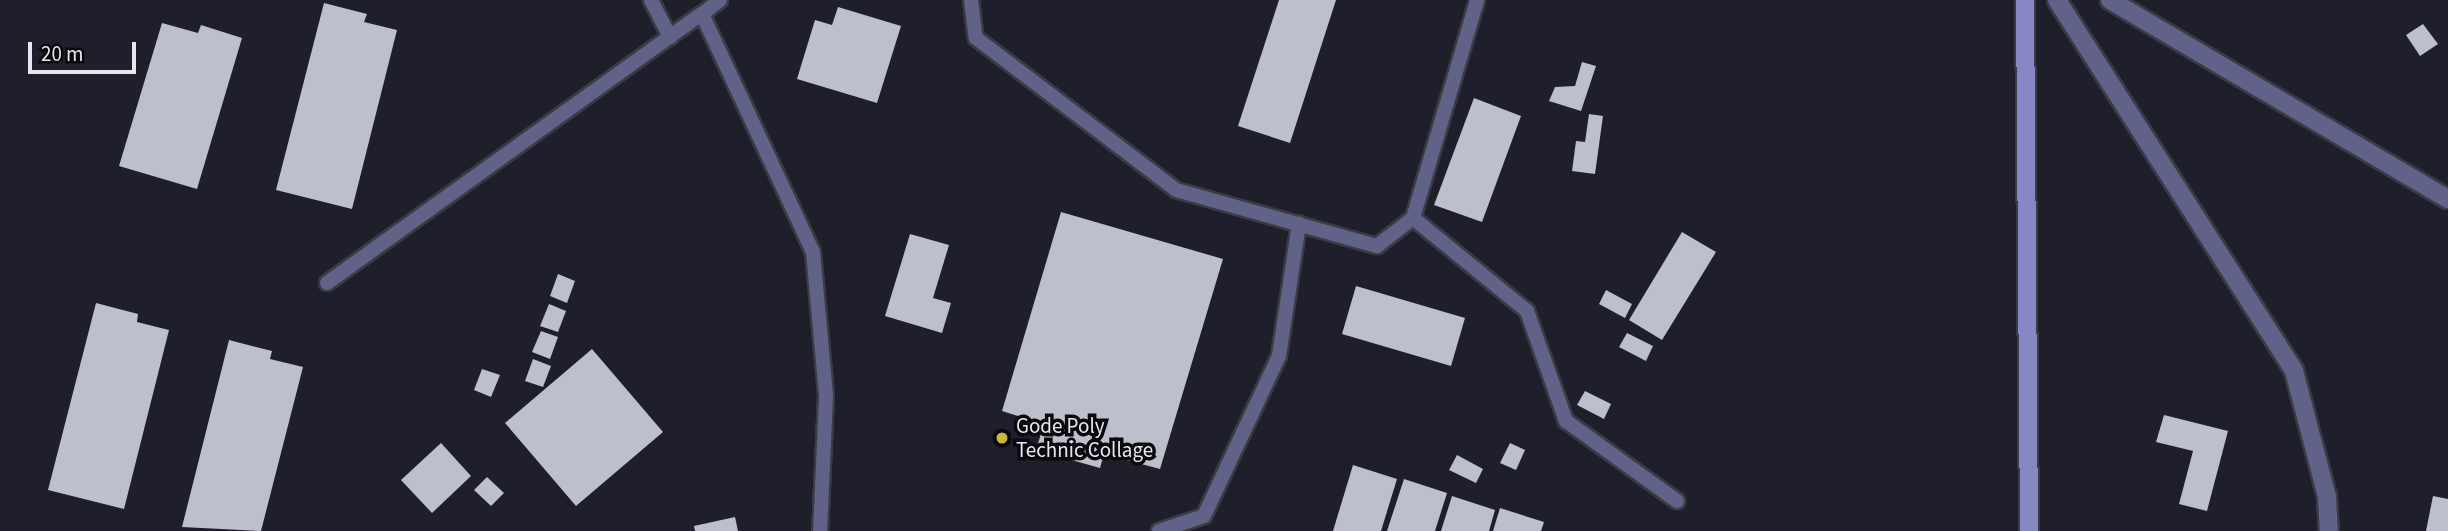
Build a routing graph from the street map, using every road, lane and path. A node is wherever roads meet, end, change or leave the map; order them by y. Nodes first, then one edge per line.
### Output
1 (651, 0) edge
2 (720, 0) edge
3 (971, 0) edge
4 (1477, 0) edge
5 (2025, 0) edge
6 (2057, 0) edge
7 (2110, 0) edge
8 (702, 14) junction
9 (670, 37) junction
10 (2448, 199) edge
11 (1413, 218) junction
12 (1299, 224) junction
13 (327, 283) dead end
14 (1677, 501) dead end
15 (820, 531) edge
16 (1158, 531) edge
17 (2029, 531) edge
18 (2329, 531) edge

1 - 9 lane
2 - 8 lane
3 - 12 lane
4 - 11 lane
5 - 17 street
6 - 18 street
7 - 10 street
8 - 9 lane
8 - 15 lane
9 - 13 lane
11 - 12 lane
11 - 14 lane
12 - 16 lane

